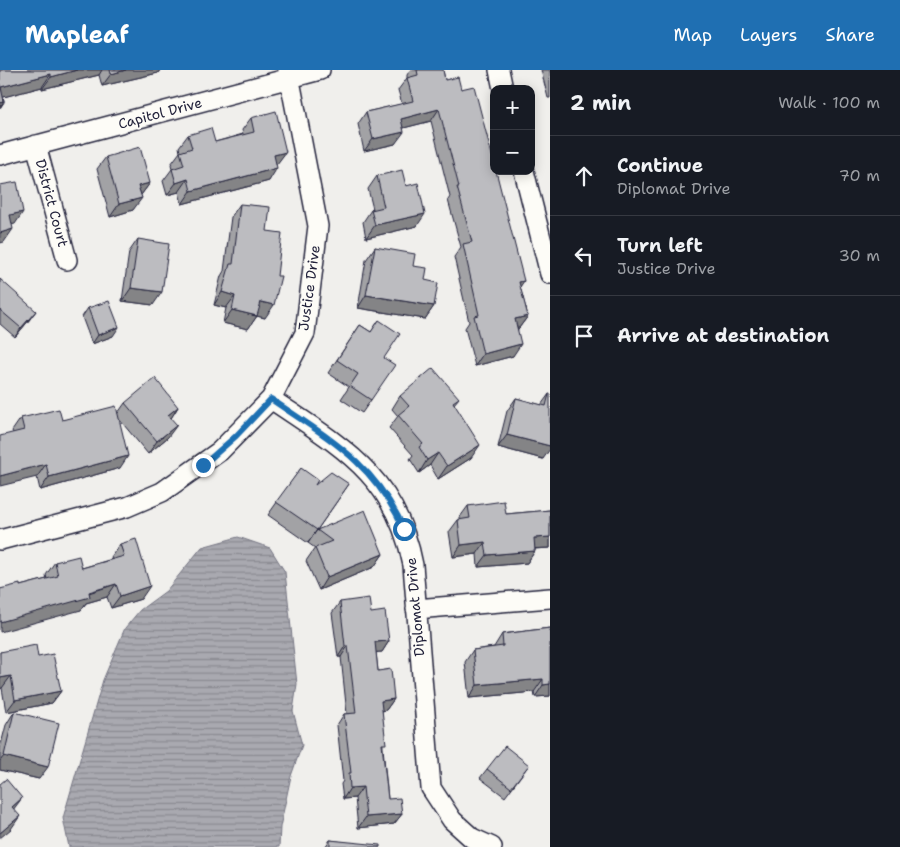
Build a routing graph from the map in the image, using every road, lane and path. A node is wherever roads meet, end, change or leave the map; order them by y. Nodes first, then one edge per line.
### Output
1 (320, 70) edge
2 (499, 70) edge
3 (289, 74) edge
4 (502, 85) edge
5 (36, 145) junction
6 (0, 155) edge
7 (525, 175) edge
8 (67, 260) dead end
9 (550, 274) edge
10 (271, 399) junction
11 (0, 540) edge
12 (550, 598) edge
13 (416, 609) junction
14 (469, 843) edge
15 (492, 847) edge

1 - 3 street, Capitol Drive
2 - 4 street
3 - 5 street, Capitol Drive
3 - 10 street, Justice Drive
5 - 6 street, Capitol Drive
5 - 8 street, District Court
7 - 9 street
10 - 11 street, Justice Drive
10 - 13 street, Diplomat Drive
12 - 13 street
13 - 14 street, Diplomat Drive
14 - 15 street, Diplomat Drive

